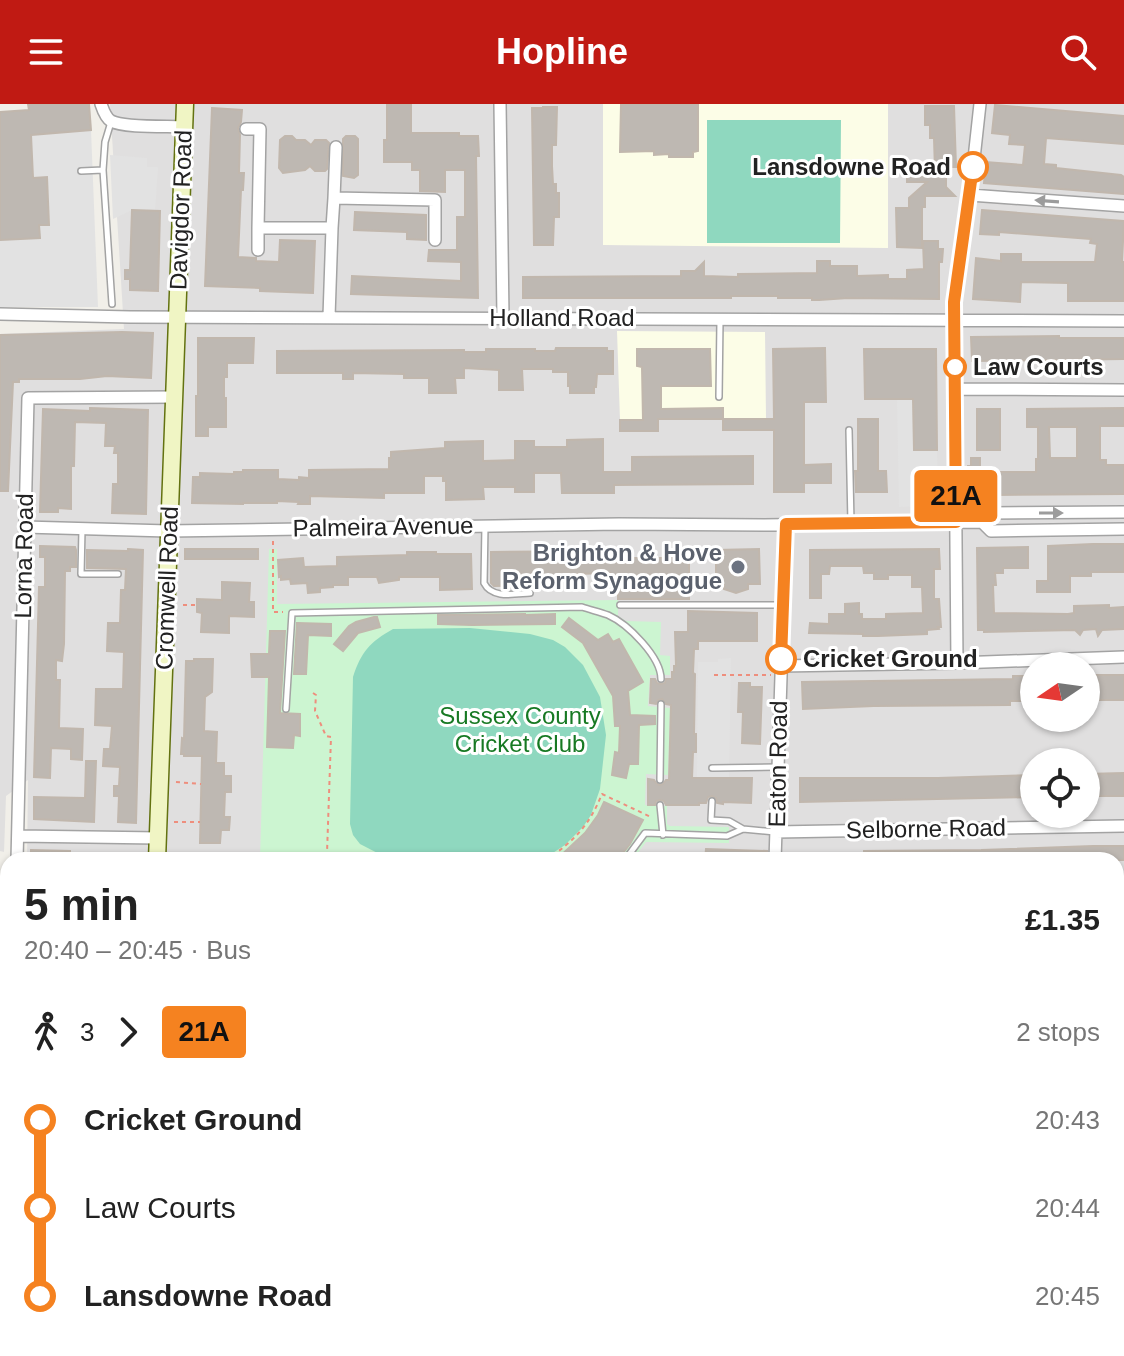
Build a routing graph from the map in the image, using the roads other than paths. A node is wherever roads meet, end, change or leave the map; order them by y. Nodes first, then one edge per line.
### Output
1 (101, 104) edge
2 (185, 104) edge
3 (500, 104) edge
4 (980, 104) edge
5 (111, 121) junction
6 (184, 127) junction
7 (246, 129) dead end
8 (336, 147) dead end
9 (103, 170) junction
10 (81, 171) dead end
11 (970, 195) junction
12 (334, 198) junction
13 (1124, 206) edge
14 (258, 228) junction
15 (332, 228) junction
16 (435, 240) dead end
17 (258, 250) dead end
18 (112, 304) dead end
19 (0, 314) edge
20 (177, 316) junction
21 (329, 317) junction
22 (503, 317) junction
23 (720, 319) junction
24 (954, 321) junction
25 (1124, 321) edge
26 (956, 389) junction
27 (1124, 390) edge
28 (174, 397) junction
29 (719, 397) dead end
30 (849, 430) dead end
31 (1124, 512) edge
32 (956, 522) junction
33 (982, 522) junction
34 (786, 524) junction
35 (851, 524) junction
36 (485, 525) junction
37 (24, 527) junction
38 (82, 528) junction
39 (1124, 529) edge
40 (168, 531) junction
41 (118, 574) dead end
42 (530, 593) dead end
43 (620, 605) dead end
44 (784, 605) junction
45 (715, 606) junction
46 (716, 615) dead end
47 (1124, 657) edge
48 (957, 663) junction
49 (780, 670) junction
50 (661, 679) dead end
51 (661, 704) dead end
52 (286, 709) dead end
53 (778, 767) junction
54 (712, 768) dead end
55 (660, 780) dead end
56 (712, 801) dead end
57 (660, 805) dead end
58 (1124, 826) edge
59 (743, 829) junction
60 (776, 832) junction
61 (663, 835) junction
62 (18, 836) junction
63 (158, 838) junction
64 (17, 852) edge
65 (157, 852) edge
66 (631, 852) edge
67 (775, 852) edge

1 - 5 street
2 - 6 main road, Davigdor Road
3 - 22 street
4 - 11 street
5 - 6 street
5 - 9 lane
6 - 20 main road, Davigdor Road
7 - 14 street
8 - 12 street
9 - 10 lane
9 - 18 lane
13 -> 11 street
11 - 24 street
12 - 15 street
12 - 16 street
14 - 15 street
14 - 17 street
15 - 21 street
19 - 20 street, Holland Road
20 - 21 street, Holland Road
20 - 28 main road, Cromwell Road
21 - 22 street, Holland Road
22 - 23 street, Holland Road
23 - 24 street, Holland Road
23 - 29 lane
24 - 25 street, Holland Road
24 - 26 street
26 - 27 street
26 - 32 street
28 - 37 street, Lorna Road
28 - 40 main road, Cromwell Road
30 - 35 lane
33 -> 31 street, Palmeira Avenue
32 - 33 street, Palmeira Avenue
32 - 35 street, Palmeira Avenue
32 - 48 street
33 - 39 street, Palmeira Avenue
34 - 35 street, Palmeira Avenue
34 - 36 street, Palmeira Avenue
34 - 44 street, Eaton Road
36 - 40 street, Palmeira Avenue
36 - 42 lane
37 - 38 street, Palmeira Avenue
37 - 62 street, Lorna Road
38 - 40 street, Palmeira Avenue
38 - 41 lane
40 - 63 main road, Cromwell Road
43 - 45 lane
44 - 45 lane
44 - 49 street, Eaton Road
45 - 46 lane
47 - 48 street
48 - 49 street
49 - 53 street, Eaton Road
50 - 52 lane
51 - 55 lane
53 - 54 lane
53 - 60 street, Eaton Road
56 - 59 lane
57 - 61 lane
58 - 60 street, Selborne Road
59 - 60 lane
59 - 61 lane
60 - 67 street, Eaton Road
61 - 66 lane
62 - 63 street
62 - 64 street, Lorna Road
63 - 65 main road, Cromwell Road

